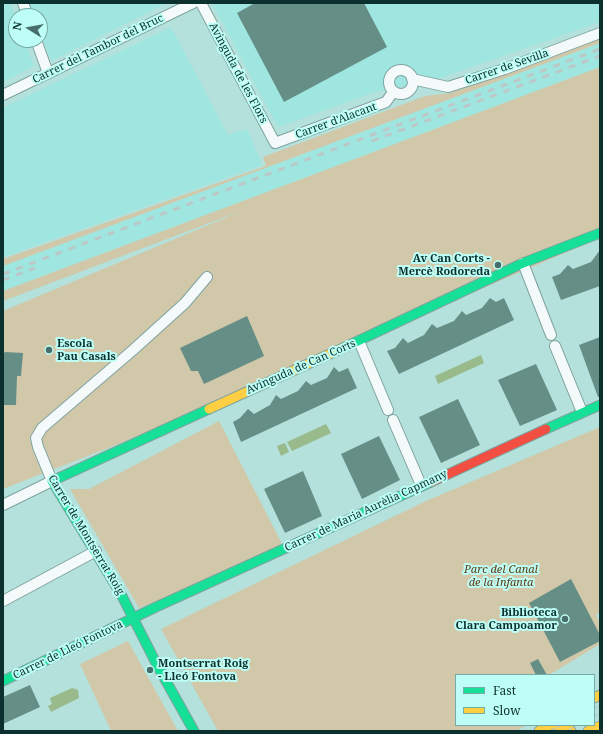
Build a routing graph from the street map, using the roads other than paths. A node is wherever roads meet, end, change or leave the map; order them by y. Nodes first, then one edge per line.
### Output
1 (193, 3) edge
2 (201, 3) edge
3 (600, 33) edge
4 (39, 48) edge
5 (48, 73) junction
6 (412, 79) junction
7 (393, 92) junction
8 (3, 95) edge
9 (275, 143) joint
10 (600, 233) edge
11 (524, 263) junction
12 (207, 278) dead end
13 (551, 335) dead end
14 (359, 341) junction
15 (555, 346) dead end
16 (600, 405) edge
17 (388, 410) dead end
18 (582, 412) junction
19 (393, 420) dead end
20 (52, 481) junction
21 (421, 485) junction
22 (3, 505) edge
23 (96, 551) junction
24 (3, 601) edge
25 (134, 619) junction
26 (3, 681) edge
27 (548, 726) edge
28 (561, 726) edge
29 (600, 726) edge
30 (194, 731) edge
31 (539, 731) edge
32 (572, 731) edge
33 (588, 731) edge

1 - 5 street, Carrer del Tambor del Bruc
2 - 9 street, Avinguda de les Flors
3 - 6 street, Carrer de Sevilla
4 - 5 street
5 - 8 street, Carrer del Tambor del Bruc
6 - 7 street
6 - 7 street
7 - 9 street, Carrer d'Alacant
10 - 11 street, Avinguda de Can Corts
11 - 13 street
11 - 14 street, Avinguda de Can Corts
12 - 20 street, Carrer de Montserrat Roig
14 - 17 street
14 - 20 street, Avinguda de Can Corts
15 - 18 street
16 - 18 street, Carrer de Maria Aurèlia Capmany
18 - 21 street, Carrer de Maria Aurèlia Capmany
19 - 21 street
20 - 22 street, Avinguda de Can Corts
20 - 23 street, Carrer de Montserrat Roig
21 - 25 street, Carrer de Maria Aurèlia Capmany
23 - 24 street
23 - 25 street, Carrer de Montserrat Roig
25 - 26 street, Carrer de Lleó Fontova
25 - 30 street, Carrer de Montserrat Roig
27 - 31 street
28 - 32 street
29 - 33 street

